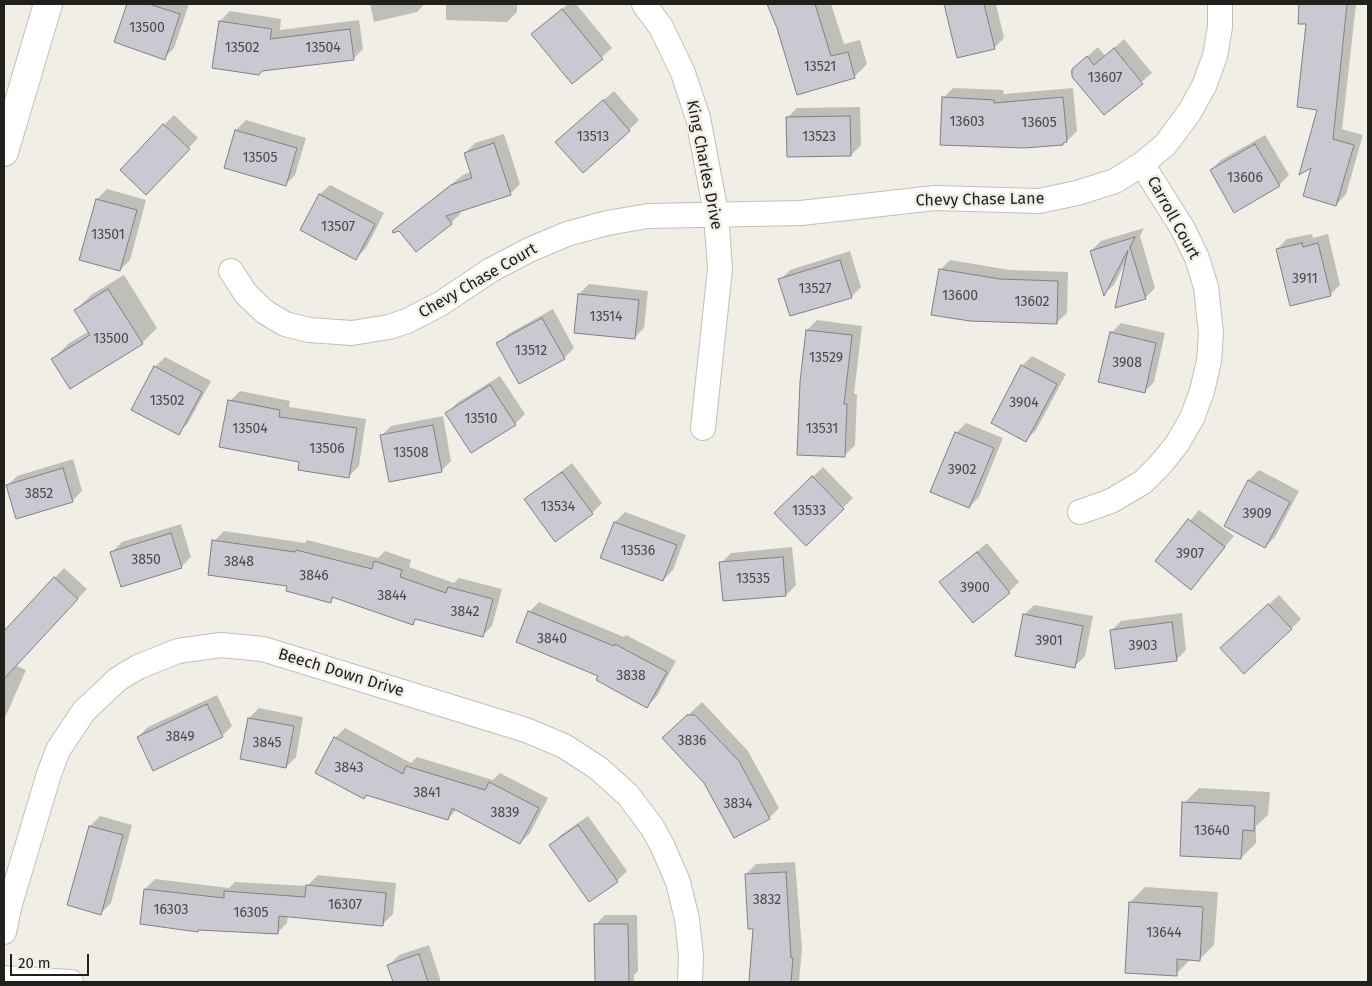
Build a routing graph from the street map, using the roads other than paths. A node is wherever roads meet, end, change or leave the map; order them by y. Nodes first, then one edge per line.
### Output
1 (48, 4) edge
2 (644, 4) edge
3 (1220, 4) edge
4 (4, 152) edge
5 (1142, 164) junction
6 (716, 213) junction
7 (231, 271) dead end
8 (703, 428) dead end
9 (1080, 512) dead end
10 (4, 932) edge
11 (4, 978) edge
12 (71, 982) edge
13 (690, 982) edge

1 - 4 street
2 - 6 street, King Charles Drive
3 - 5 street, Chevy Chase Lane
5 - 6 street, Chevy Chase Lane
5 - 9 street, Carroll Court
6 - 7 street, Chevy Chase Court
6 - 8 street, King Charles Drive
10 - 13 street, Beech Down Drive
11 - 12 street

